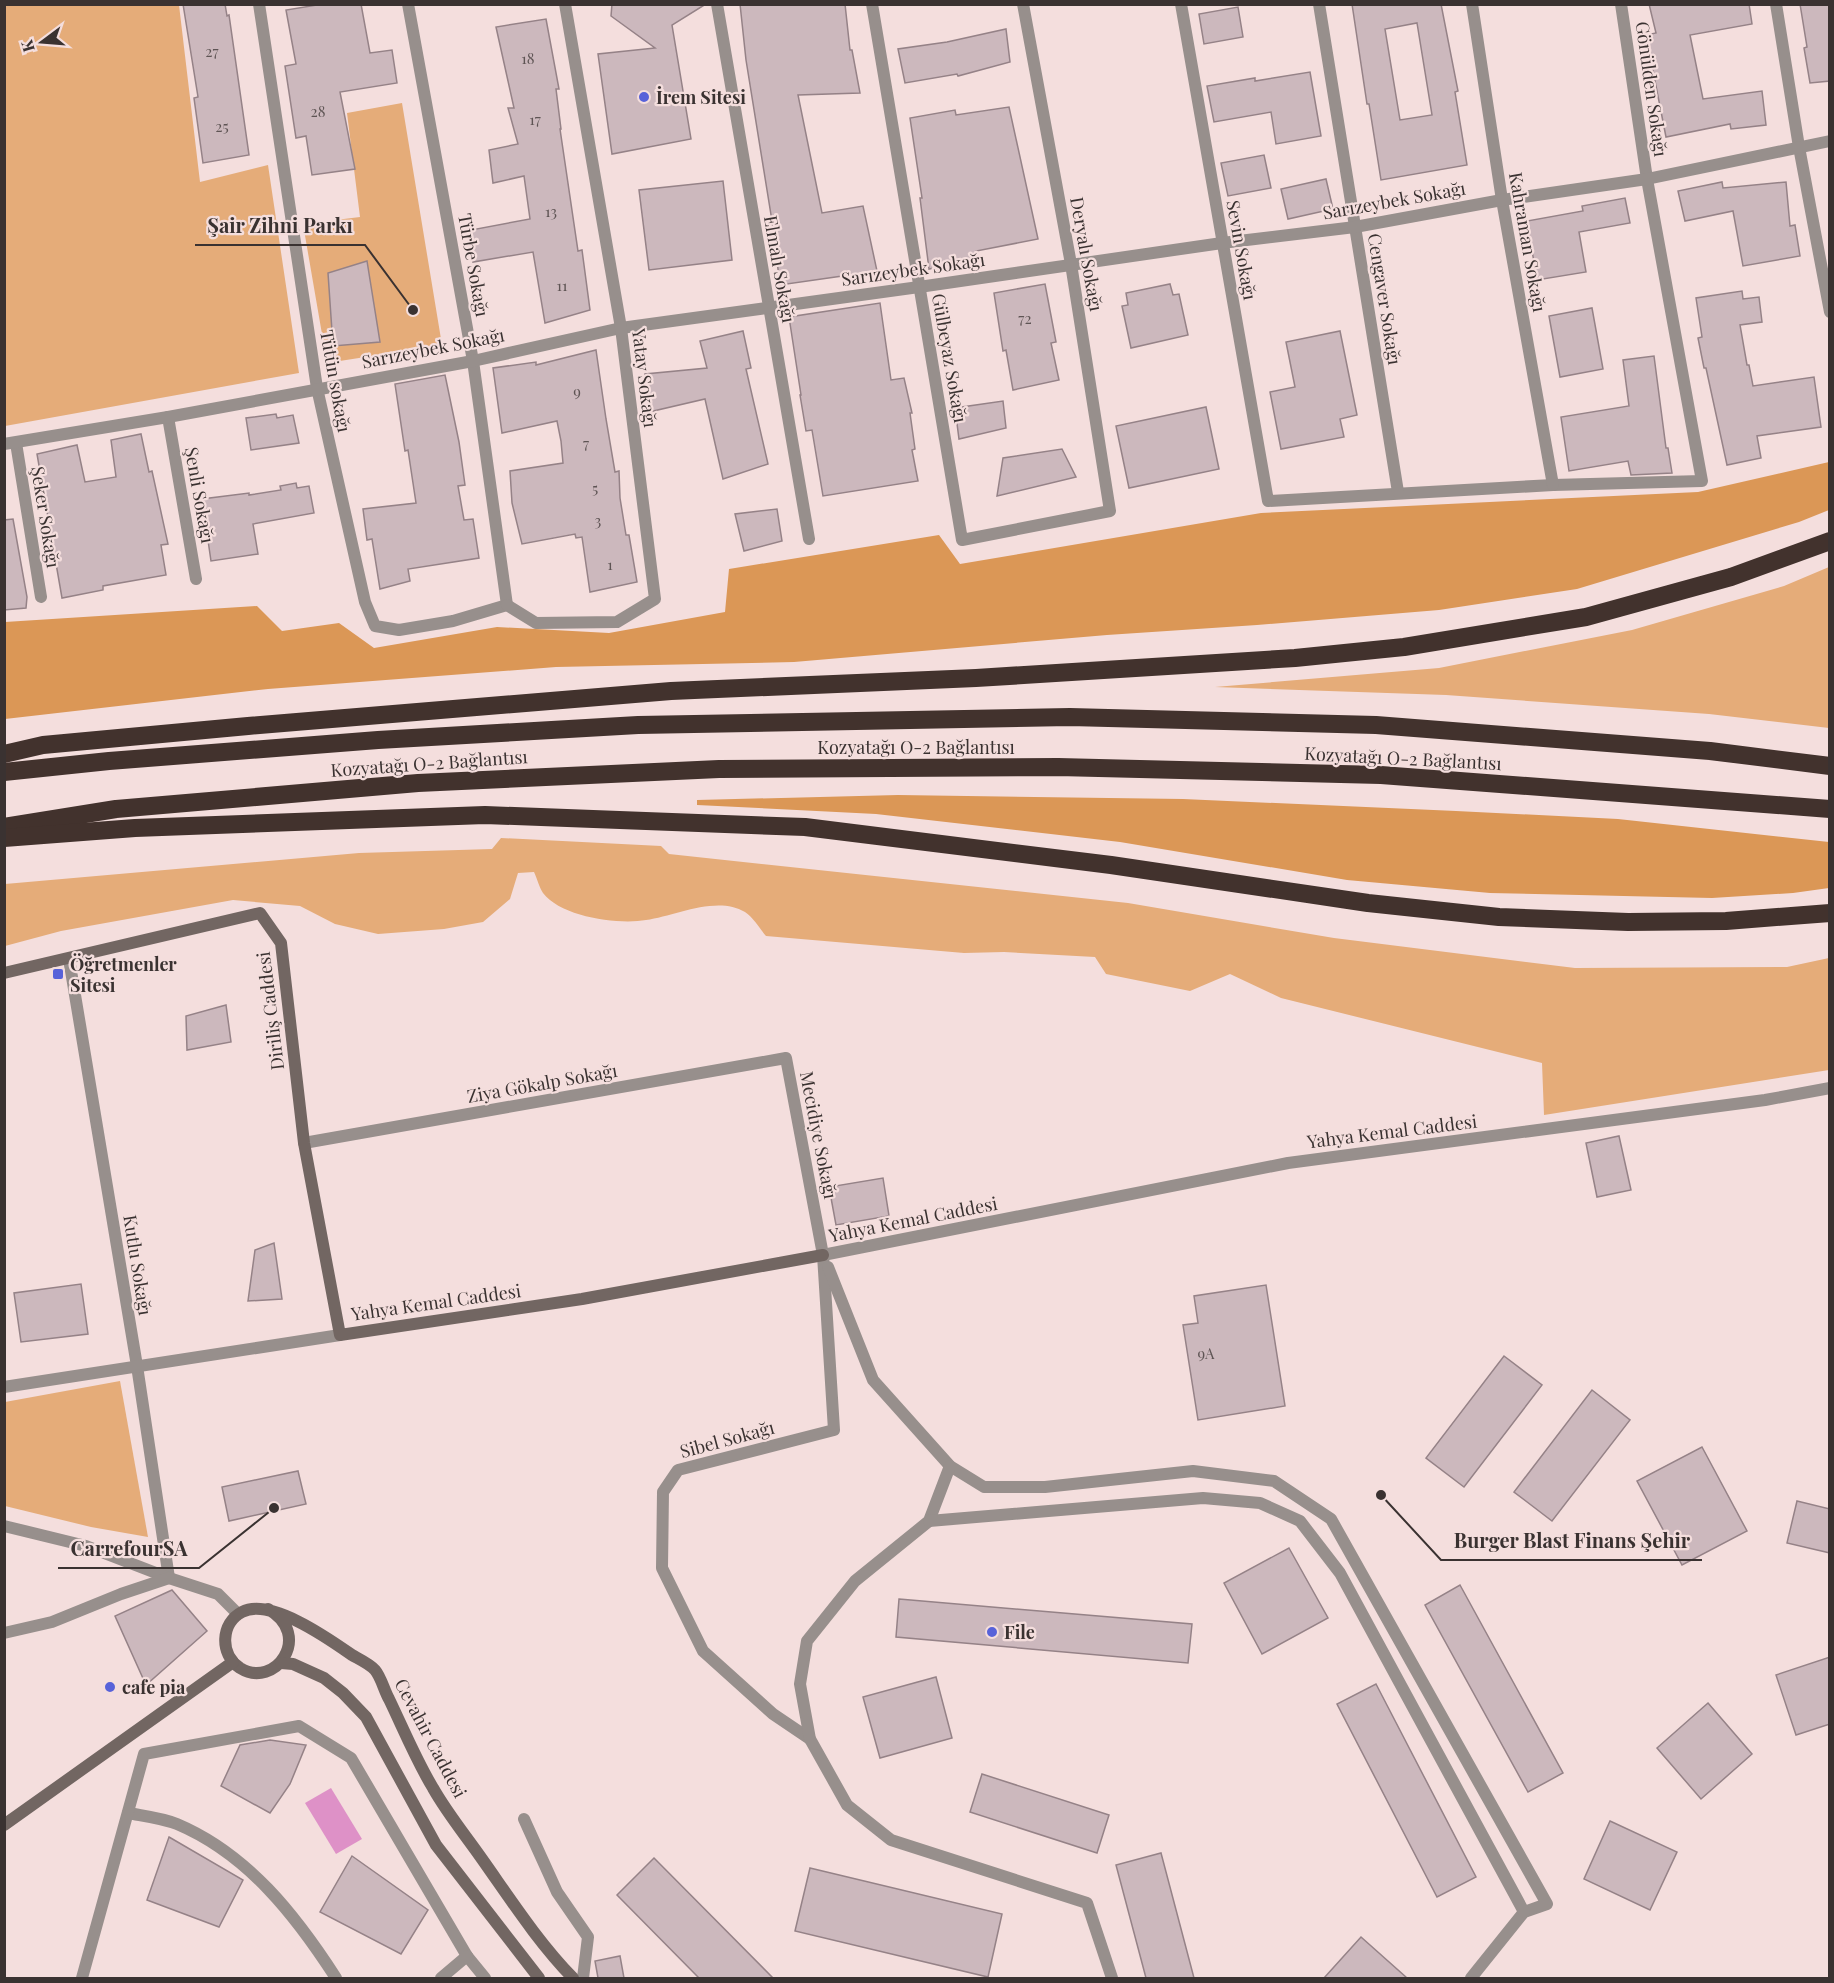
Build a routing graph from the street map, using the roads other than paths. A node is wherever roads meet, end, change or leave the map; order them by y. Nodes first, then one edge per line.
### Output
1 (259, 4) edge
2 (408, 4) edge
3 (565, 4) edge
4 (717, 4) edge
5 (872, 4) edge
6 (1023, 4) edge
7 (1180, 4) edge
8 (1319, 4) edge
9 (1472, 4) edge
10 (1621, 4) edge
11 (1776, 4) edge
12 (1830, 141) edge
13 (1799, 147) junction
14 (1647, 179) junction
15 (1502, 200) junction
16 (1355, 226) junction
17 (1222, 243) junction
18 (1071, 264) junction
19 (919, 287) junction
20 (769, 308) junction
21 (1830, 312) edge
22 (621, 328) junction
23 (473, 361) junction
24 (317, 388) junction
25 (168, 417) junction
26 (10, 443) edge
27 (1553, 485) junction
28 (1398, 492) junction
29 (809, 540) dead end
30 (962, 540) joint
31 (1830, 541) edge
32 (196, 579) dead end
33 (41, 597) dead end
34 (507, 605) junction
35 (4, 754) edge
36 (1830, 766) edge
37 (4, 772) edge
38 (1749, 803) junction
39 (1830, 809) edge
40 (1830, 816) edge
41 (4, 827) edge
42 (4, 838) edge
43 (1830, 913) edge
44 (69, 959) junction
45 (4, 973) edge
46 (786, 1058) joint
47 (1830, 1088) edge
48 (304, 1143) junction
49 (824, 1255) junction
50 (339, 1335) junction
51 (137, 1366) junction
52 (4, 1387) edge
53 (950, 1467) junction
54 (929, 1521) junction
55 (4, 1526) edge
56 (169, 1578) junction
57 (268, 1609) junction
58 (238, 1614) junction
59 (4, 1633) edge
60 (233, 1662) junction
61 (281, 1663) junction
62 (810, 1739) junction
63 (128, 1813) junction
64 (524, 1819) dead end
65 (5, 1822) edge
66 (1524, 1912) junction
67 (466, 1956) junction
68 (82, 1978) edge
69 (336, 1978) edge
70 (441, 1978) edge
71 (485, 1978) edge
72 (539, 1978) edge
73 (573, 1978) edge
74 (583, 1978) edge
75 (1112, 1978) edge
76 (1471, 1978) edge

1 - 24 street, Tütün sokağı
2 - 23 street, Türbe Sokağı
3 - 22 street, Yatay Sokağı
4 - 20 street, Elmalı Sokağı
5 - 19 street, Gülbeyaz Sokağı
6 - 18 street, Deryalı Sokağı
7 - 17 street, Sevin Sokağı
8 - 16 street, Cengaver Sokağı
9 - 15 street, Kahraman Sokağı
10 - 14 street, Gönülden Sokağı
11 - 13 street
12 - 13 street, Sarızeybek Sokağı
13 - 14 street, Sarızeybek Sokağı
13 - 21 street
14 - 15 street, Sarızeybek Sokağı
14 - 27 street, Gönülden Sokağı
15 - 16 street, Sarızeybek Sokağı
15 - 27 street, Kahraman Sokağı
16 - 17 street, Sarızeybek Sokağı
16 - 28 street, Cengaver Sokağı
17 - 18 street, Sarızeybek Sokağı
17 - 28 street, Sevin Sokağı
18 - 19 street, Sarızeybek Sokağı
18 - 30 street, Deryalı Sokağı
19 - 20 street, Sarızeybek Sokağı
19 - 30 street, Gülbeyaz Sokağı
20 - 22 street, Sarızeybek Sokağı
20 - 29 street, Elmalı Sokağı
22 - 23 street, Sarızeybek Sokağı
22 - 34 street, Yatay Sokağı
23 - 24 street, Sarızeybek Sokağı
23 - 34 street, Türbe Sokağı
24 - 25 street, Sarızeybek Sokağı
24 - 34 street, Tütün sokağı
25 - 26 street, Sarızeybek Sokağı
25 - 32 street, Şenli Sokağı
26 - 33 street, Şeker Sokağı
27 - 28 street
31 - 35 highway
36 - 37 highway, Kozyatağı O-2 Bağlantısı
38 - 39 highway, Kozyatağı O-2 Bağlantısı
38 - 40 highway
38 - 41 highway, Kozyatağı O-2 Bağlantısı
42 - 43 highway
44 - 45 street, Diriliş Caddesi
44 - 48 street, Diriliş Caddesi
44 - 51 street, Kutlu Sokağı
46 - 48 street, Ziya Gökalp Sokağı
46 - 49 street, Mecidiye Sokağı
47 - 49 street, Yahya Kemal Caddesi
48 - 50 street, Diriliş Caddesi
49 - 50 street, Yahya Kemal Caddesi
49 - 53 street
49 - 62 street, Sibel Sokağı
50 - 51 street, Yahya Kemal Caddesi
51 - 52 street, Yahya Kemal Caddesi
51 - 56 street, Kutlu Sokağı
53 - 54 street
53 - 66 street
54 - 62 street
54 - 66 street
55 - 56 street
56 - 58 street
56 - 59 street
57 - 58 street
57 - 61 street
57 - 73 street, Cevahir Caddesi
58 - 60 street
60 - 61 street
60 - 65 street
61 - 72 street
62 - 75 street
63 - 67 street
63 - 68 street
63 - 69 street
64 - 74 street
66 - 76 street
67 - 70 street
67 - 71 street

